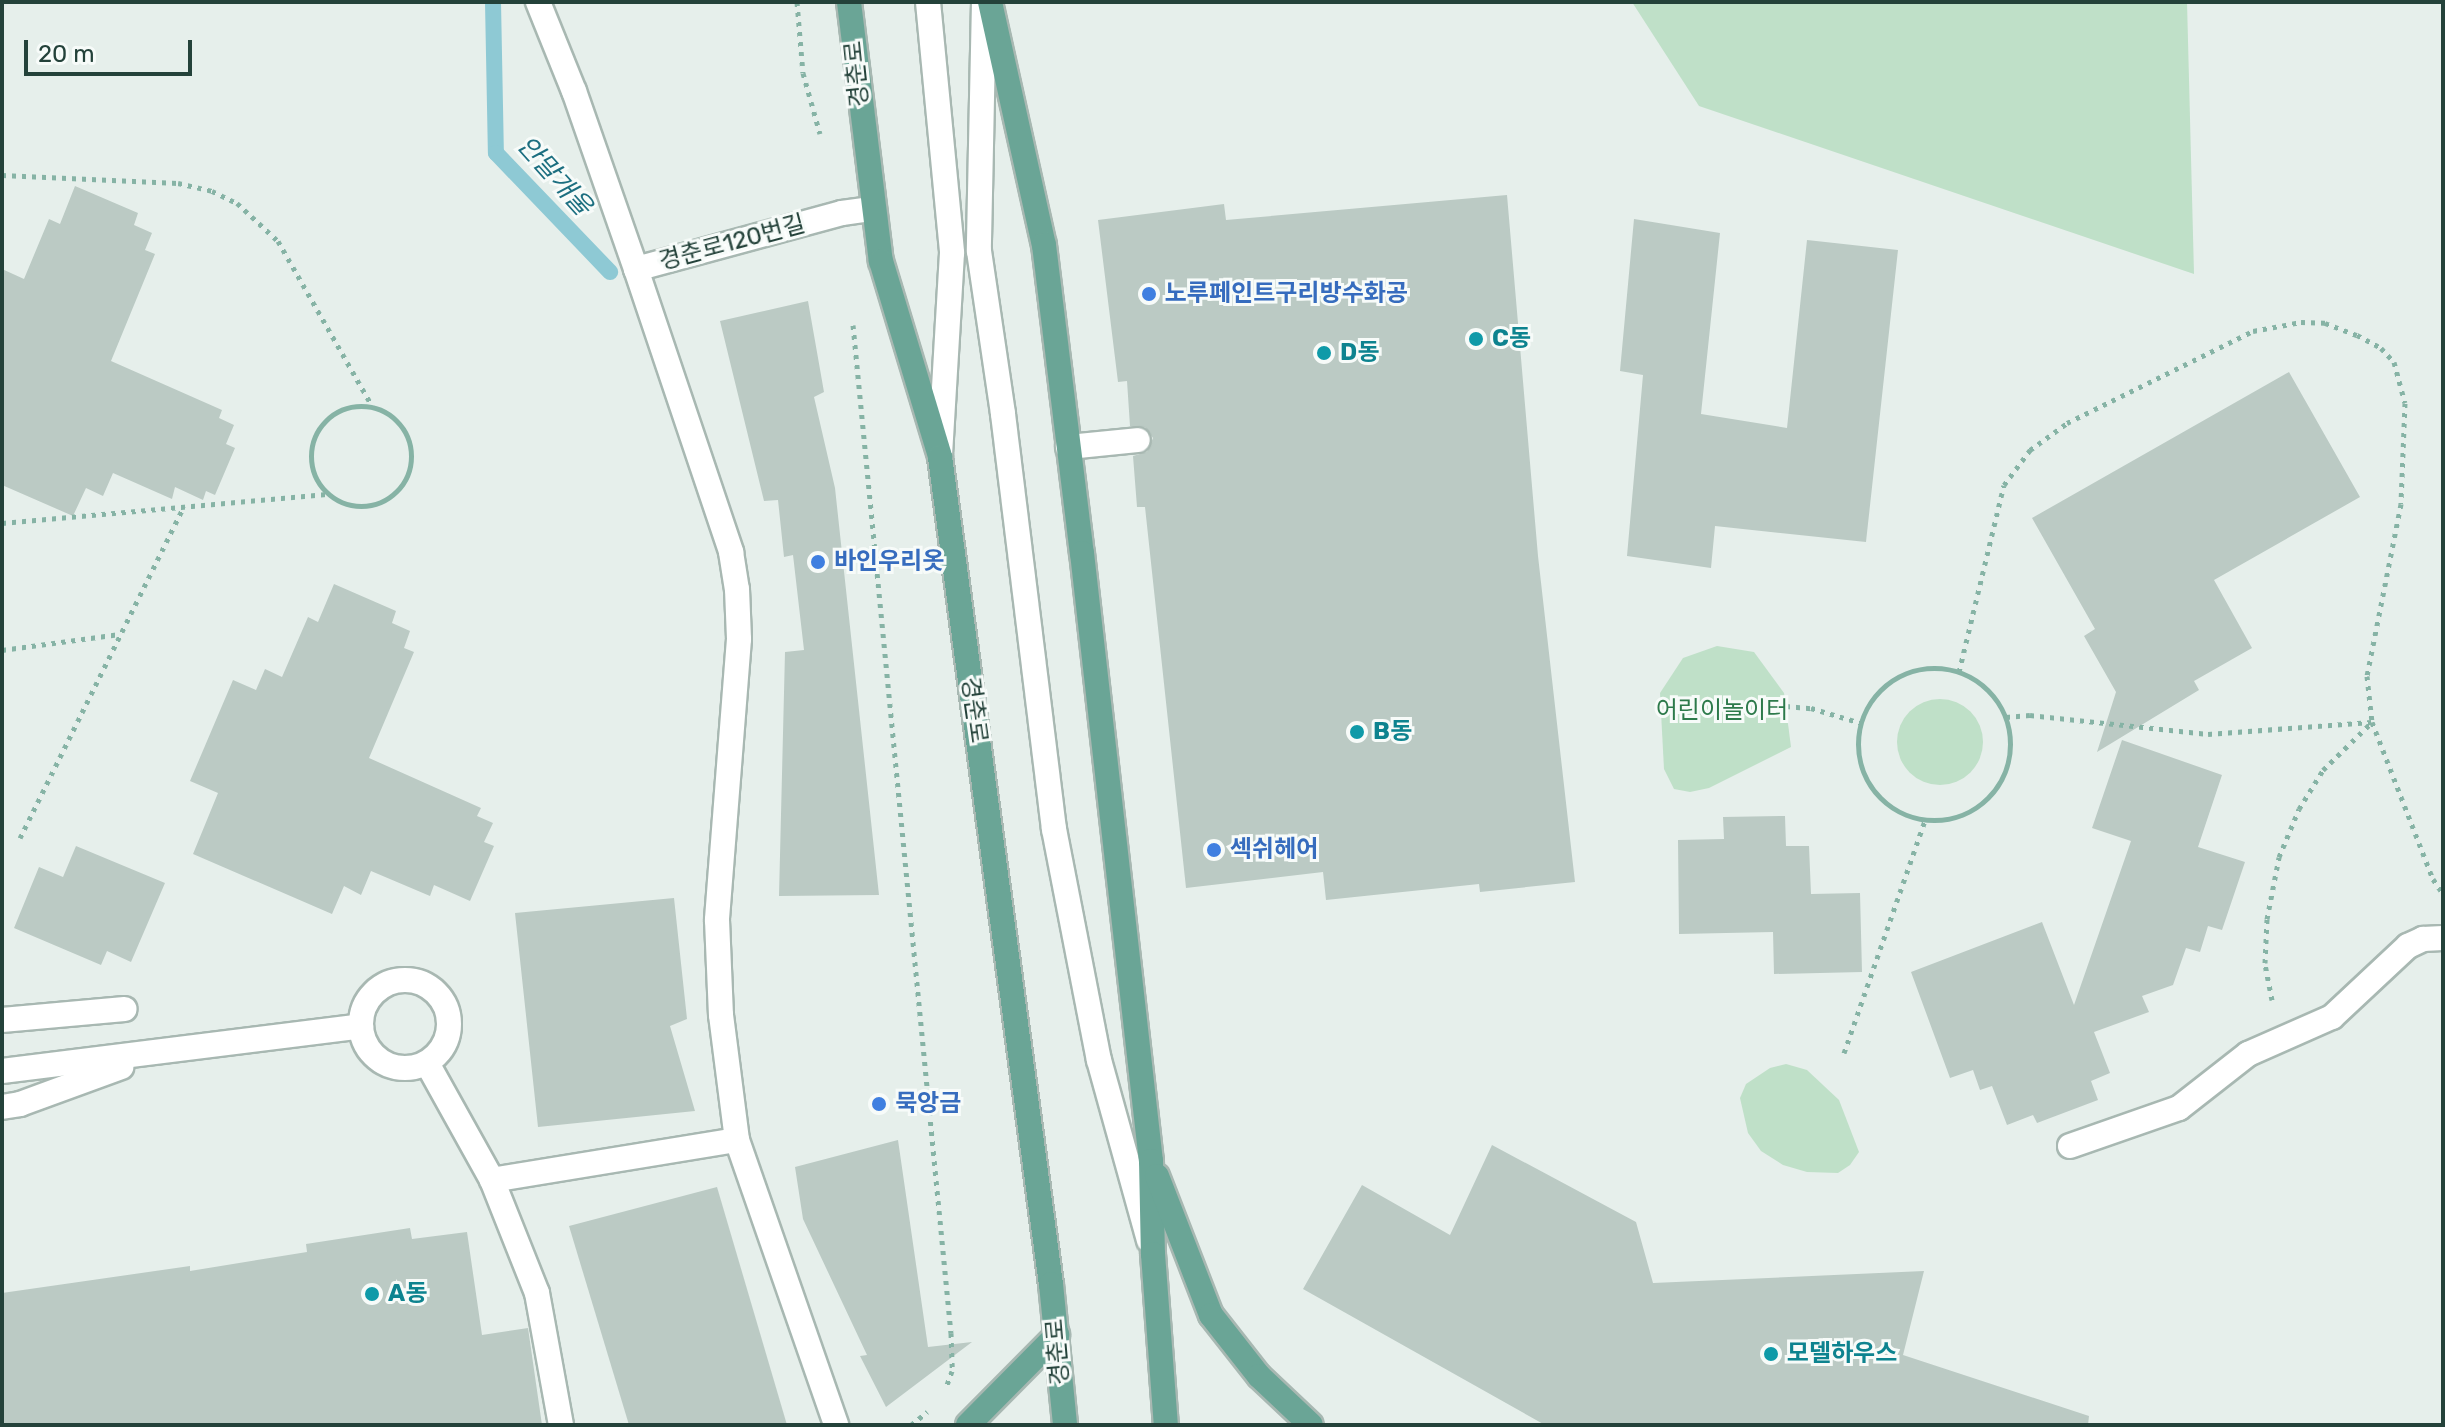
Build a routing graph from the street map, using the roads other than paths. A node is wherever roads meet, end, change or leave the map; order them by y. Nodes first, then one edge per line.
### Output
1 (538, 2) edge
2 (849, 2) edge
3 (928, 2) edge
4 (987, 2) edge
5 (872, 209) junction
6 (636, 269) junction
7 (1138, 440) dead end
8 (1068, 447) junction
9 (940, 457) junction
10 (2443, 938) edge
11 (125, 1009) dead end
12 (2, 1020) edge
13 (361, 1026) junction
14 (156, 1054) junction
15 (427, 1063) junction
16 (2, 1071) edge
17 (2, 1107) edge
18 (737, 1140) junction
19 (2070, 1146) dead end
20 (1151, 1161) junction
21 (492, 1180) junction
22 (1153, 1254) junction
23 (1057, 1335) junction
24 (561, 1425) edge
25 (836, 1425) edge
26 (968, 1425) edge
27 (1065, 1425) edge
28 (1166, 1425) edge
29 (1311, 1425) edge

1 - 6 street, 경춘로120번길
2 - 5 main road, 경춘로
3 - 9 street
4 - 8 main road
4 - 22 street
5 - 6 street, 경춘로120번길
5 - 9 main road, 경춘로
6 - 18 street
7 - 8 street
8 - 20 main road
9 - 23 main road, 경춘로
10 - 19 street
11 - 12 street
13 - 14 street
13 - 15 street
13 - 15 street
14 - 16 street
14 - 17 street
15 - 21 street
18 - 21 street
18 - 25 street
20 - 22 main road
20 - 29 main road
21 - 24 street
22 - 28 main road
23 - 26 main road
23 - 27 main road, 경춘로

